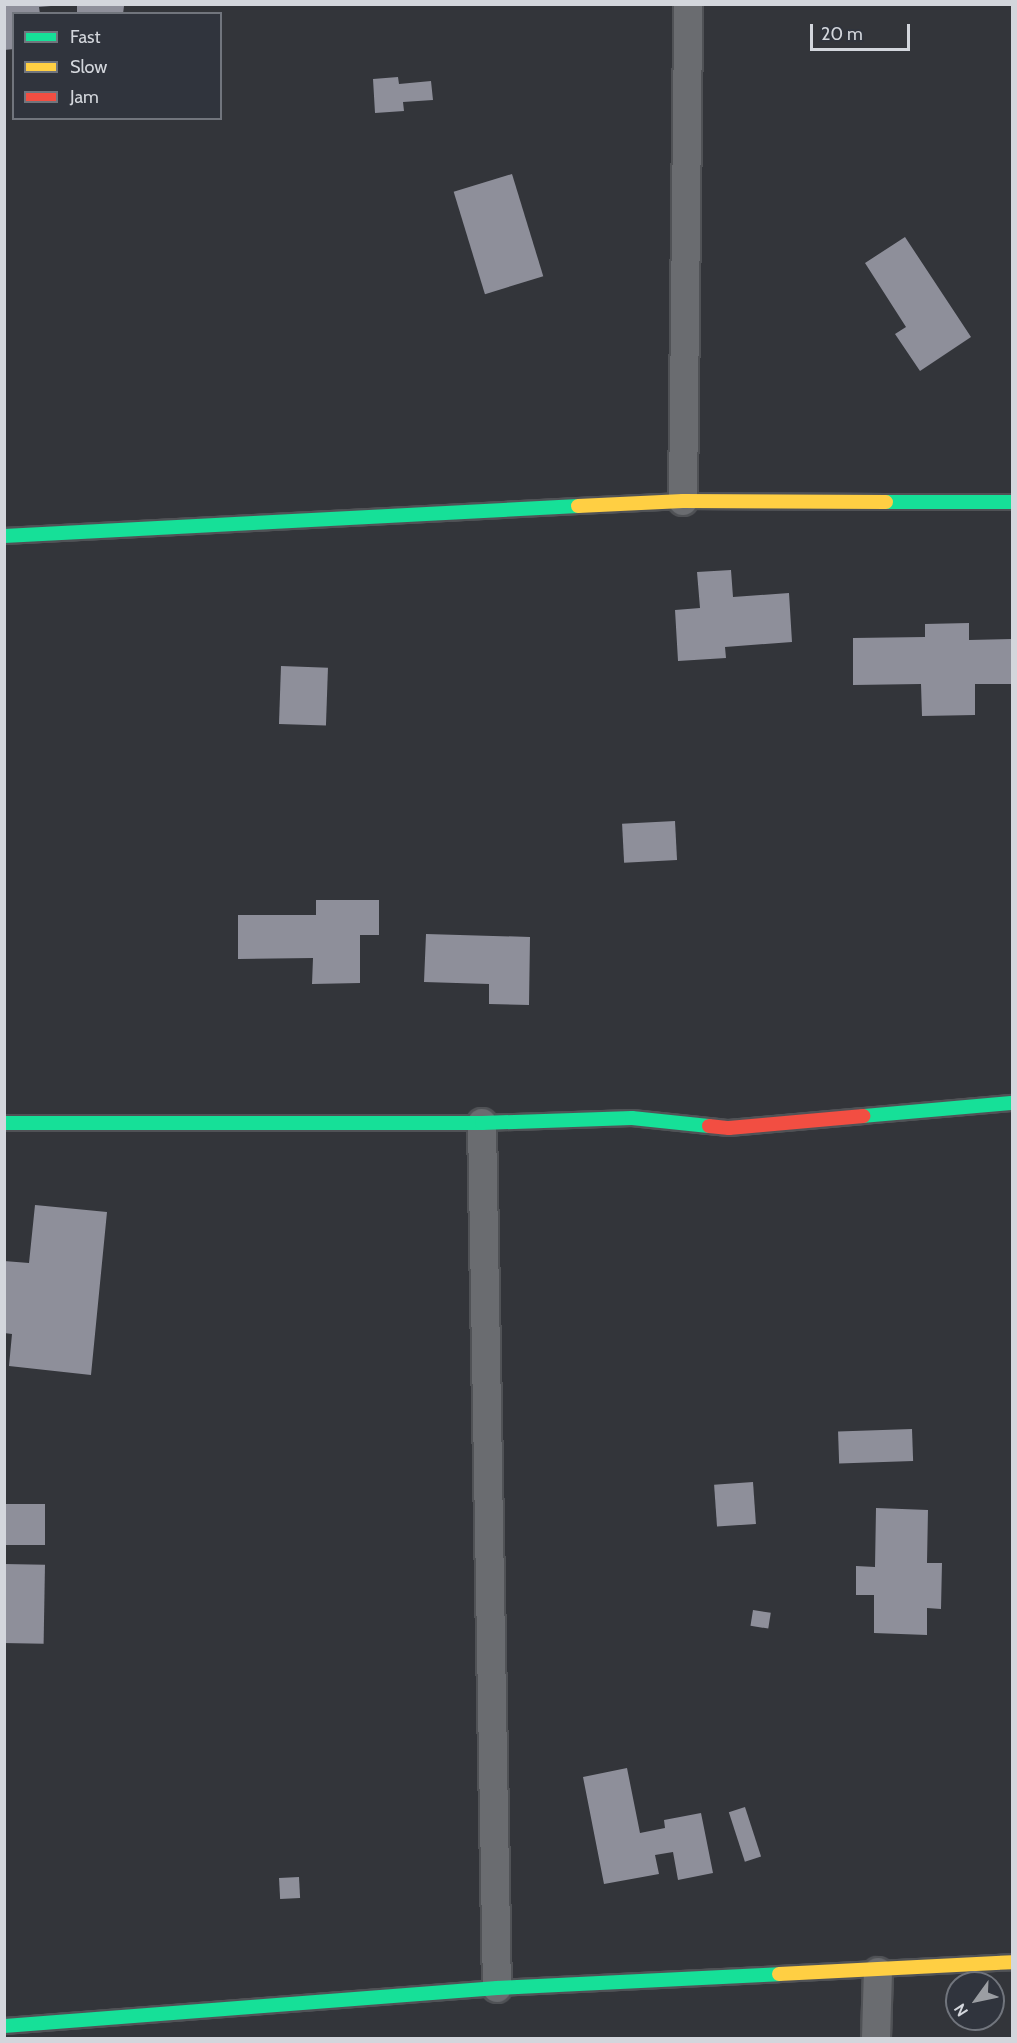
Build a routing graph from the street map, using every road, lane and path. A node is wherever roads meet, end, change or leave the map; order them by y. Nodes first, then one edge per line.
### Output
1 (688, 4) edge
2 (683, 501) junction
3 (1012, 502) edge
4 (4, 536) edge
5 (1012, 1103) edge
6 (4, 1123) edge
7 (482, 1123) junction
8 (1012, 1962) edge
9 (878, 1972) junction
10 (497, 1988) junction
11 (4, 2026) edge
12 (876, 2038) edge

1 - 2 street
2 - 3 street
2 - 4 street
5 - 7 street
6 - 7 street
7 - 10 street
8 - 9 street
9 - 10 street
9 - 12 street
10 - 11 street

